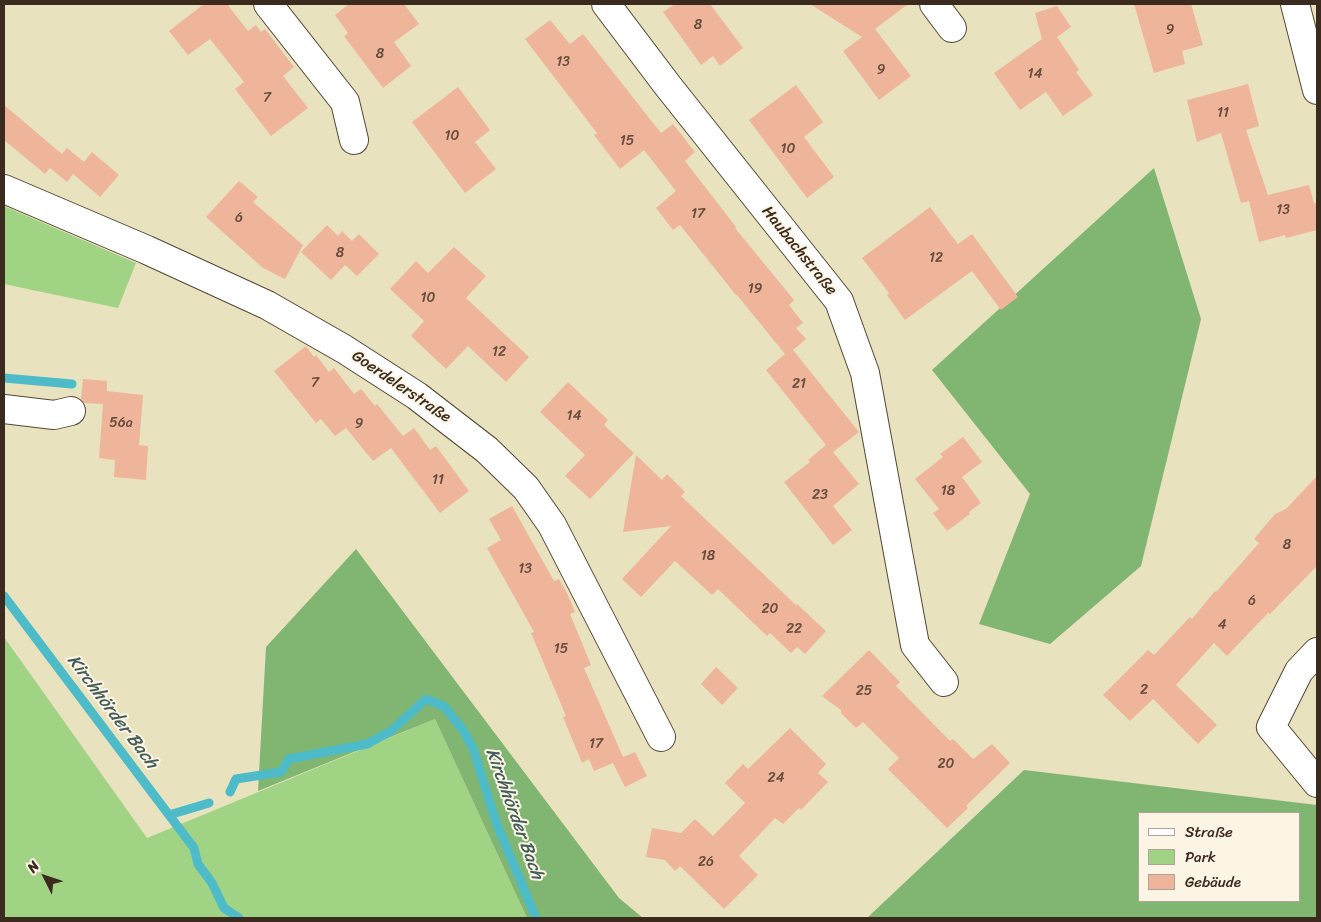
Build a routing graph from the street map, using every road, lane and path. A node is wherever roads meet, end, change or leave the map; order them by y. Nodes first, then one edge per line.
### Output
1 (268, 4) edge
2 (606, 4) edge
3 (934, 4) edge
4 (1295, 4) edge
5 (952, 28) dead end
6 (1317, 90) edge
7 (354, 140) dead end
8 (4, 190) edge
9 (4, 409) edge
10 (71, 411) dead end
11 (1317, 652) edge
12 (944, 682) dead end
13 (661, 737) dead end
14 (1317, 783) edge

1 - 7 street
2 - 12 street, Haubachstraße
3 - 5 street
4 - 6 street
8 - 13 street, Goerdelerstraße
9 - 10 street
11 - 14 street

